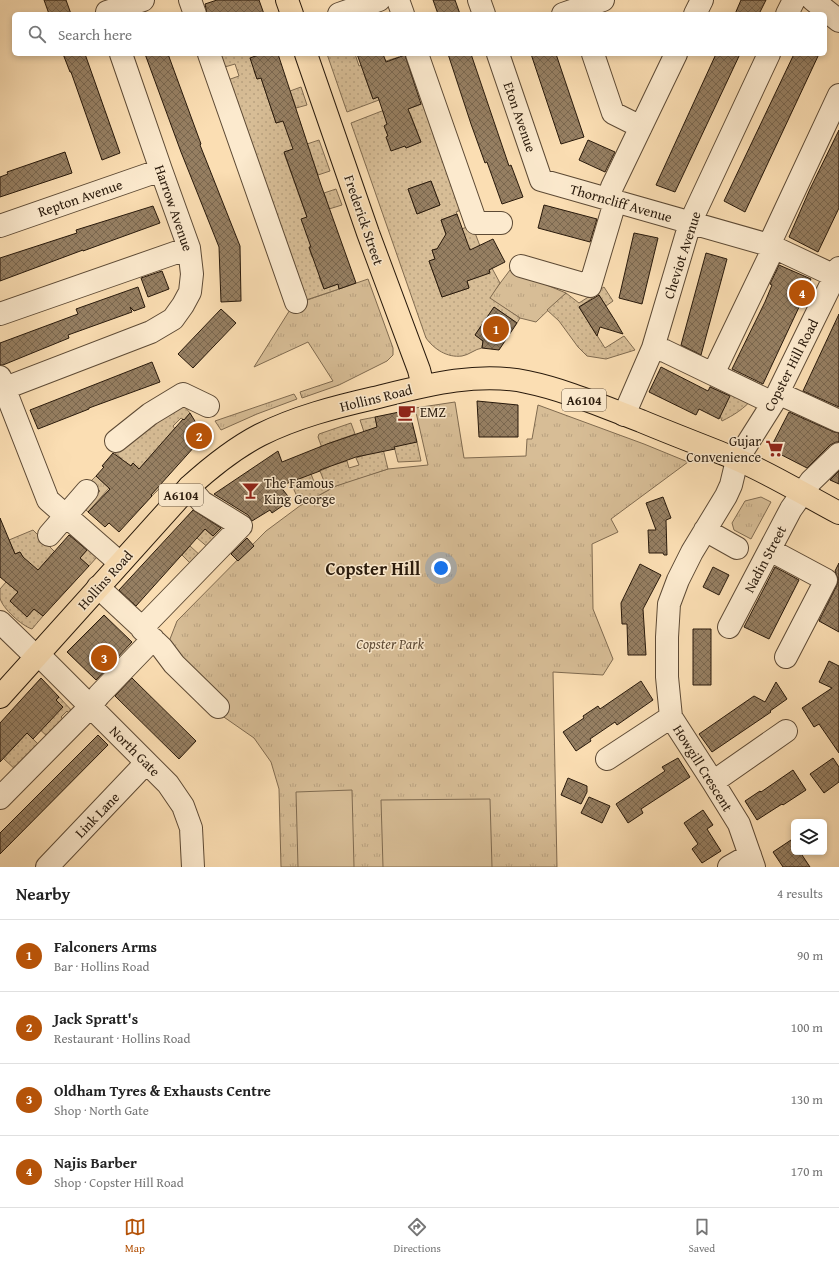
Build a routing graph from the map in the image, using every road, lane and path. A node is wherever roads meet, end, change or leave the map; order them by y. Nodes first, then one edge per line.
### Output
1 (143, 0) edge
2 (190, 0) edge
3 (287, 0) edge
4 (379, 0) edge
5 (398, 0) edge
6 (479, 0) edge
7 (603, 0) edge
8 (702, 0) edge
9 (794, 0) edge
10 (813, 0) edge
11 (105, 9) edge
12 (194, 12) edge
13 (291, 12) edge
14 (345, 12) edge
15 (402, 12) edge
16 (483, 12) edge
17 (573, 12) edge
18 (696, 12) edge
19 (788, 12) edge
20 (839, 20) edge
21 (122, 56) edge
22 (210, 56) edge
23 (307, 56) edge
24 (418, 56) edge
25 (499, 56) edge
26 (594, 56) edge
27 (675, 56) edge
28 (768, 56) edge
29 (839, 96) edge
30 (641, 127) junction
31 (161, 170) junction
32 (541, 180) joint
33 (612, 201) junction
34 (501, 223) dead end
35 (690, 223) junction
36 (0, 226) edge
37 (772, 246) junction
38 (190, 248) junction
39 (521, 266) dead end
40 (837, 272) edge
41 (296, 302) dead end
42 (0, 314) edge
43 (652, 348) junction
44 (713, 374) junction
45 (2, 385) edge
46 (423, 386) junction
47 (776, 398) junction
48 (208, 406) dead end
49 (624, 415) junction
50 (839, 422) edge
51 (116, 441) dead end
52 (839, 454) edge
53 (737, 460) junction
54 (189, 487) junction
55 (87, 491) dead end
56 (803, 494) junction
57 (839, 513) edge
58 (66, 515) junction
59 (705, 530) junction
60 (49, 535) dead end
61 (737, 548) dead end
62 (770, 550) junction
63 (120, 563) junction
64 (98, 588) junction
65 (0, 622) edge
66 (729, 627) dead end
67 (147, 634) junction
68 (37, 656) junction
69 (786, 657) dead end
70 (0, 696) edge
71 (90, 707) junction
72 (218, 707) dead end
73 (671, 717) junction
74 (786, 731) dead end
75 (607, 759) dead end
76 (146, 763) junction
77 (713, 782) junction
78 (0, 798) edge
79 (752, 861) edge
80 (47, 867) edge
81 (193, 867) edge
82 (729, 867) edge

1 - 11 street
2 - 12 street
3 - 13 main road
4 - 14 street
5 - 15 street
6 - 16 street
7 - 17 street
8 - 18 street
9 - 19 street
10 - 20 street
21 - 31 street, Harrow Avenue
22 - 41 street
23 - 46 main road, Frederick Street
24 - 34 street
25 - 32 street, Eton Avenue
26 - 30 street
27 - 30 street
28 - 35 street, Cheviot Avenue
29 - 37 street
30 - 33 street
31 - 36 street, Repton Avenue
31 - 38 street, Harrow Avenue
32 - 33 street, Thorncliff Avenue
33 - 35 street, Thorncliff Avenue
33 - 39 street
35 - 37 street, Thorncliff Avenue
35 - 43 street, Cheviot Avenue
37 - 40 street, Thorncliff Avenue
37 - 44 street
38 - 42 street
38 - 45 street, Harrow Avenue
40 - 47 street, Copster Hill Road
43 - 44 street
43 - 49 street, Cheviot Avenue
44 - 47 street
45 - 58 street
46 - 49 main road, Hollins Road / A6104
46 - 54 main road, Hollins Road / A6104
47 - 50 street
47 - 53 street, Copster Hill Road
48 - 51 street
49 - 53 main road, Hollins Road / A6104
52 - 56 street, Nadin Street
53 - 56 main road, Hollins Road / A6104
53 - 59 street, Howgill Crescent
54 - 63 main road, Hollins Road / A6104
54 - 67 street
55 - 58 street
56 - 57 main road, Hollins Road / A6104
56 - 62 street, Nadin Street
58 - 60 street
58 - 63 street
59 - 61 street
59 - 73 street, Howgill Crescent
62 - 66 street, Nadin Street
62 - 69 street
63 - 64 main road, Hollins Road / A6104
64 - 67 street
64 - 68 main road, Hollins Road / A6104
65 - 68 street, North Gate
67 - 71 street
67 - 72 street
68 - 70 main road, Hollins Road / A6104
68 - 71 street, North Gate
71 - 76 street, North Gate
71 - 78 street
73 - 75 street
73 - 77 street, Howgill Crescent
74 - 77 street
76 - 80 street, Link Lane
76 - 81 street, North Gate
77 - 79 street, Howgill Crescent
79 - 82 street

